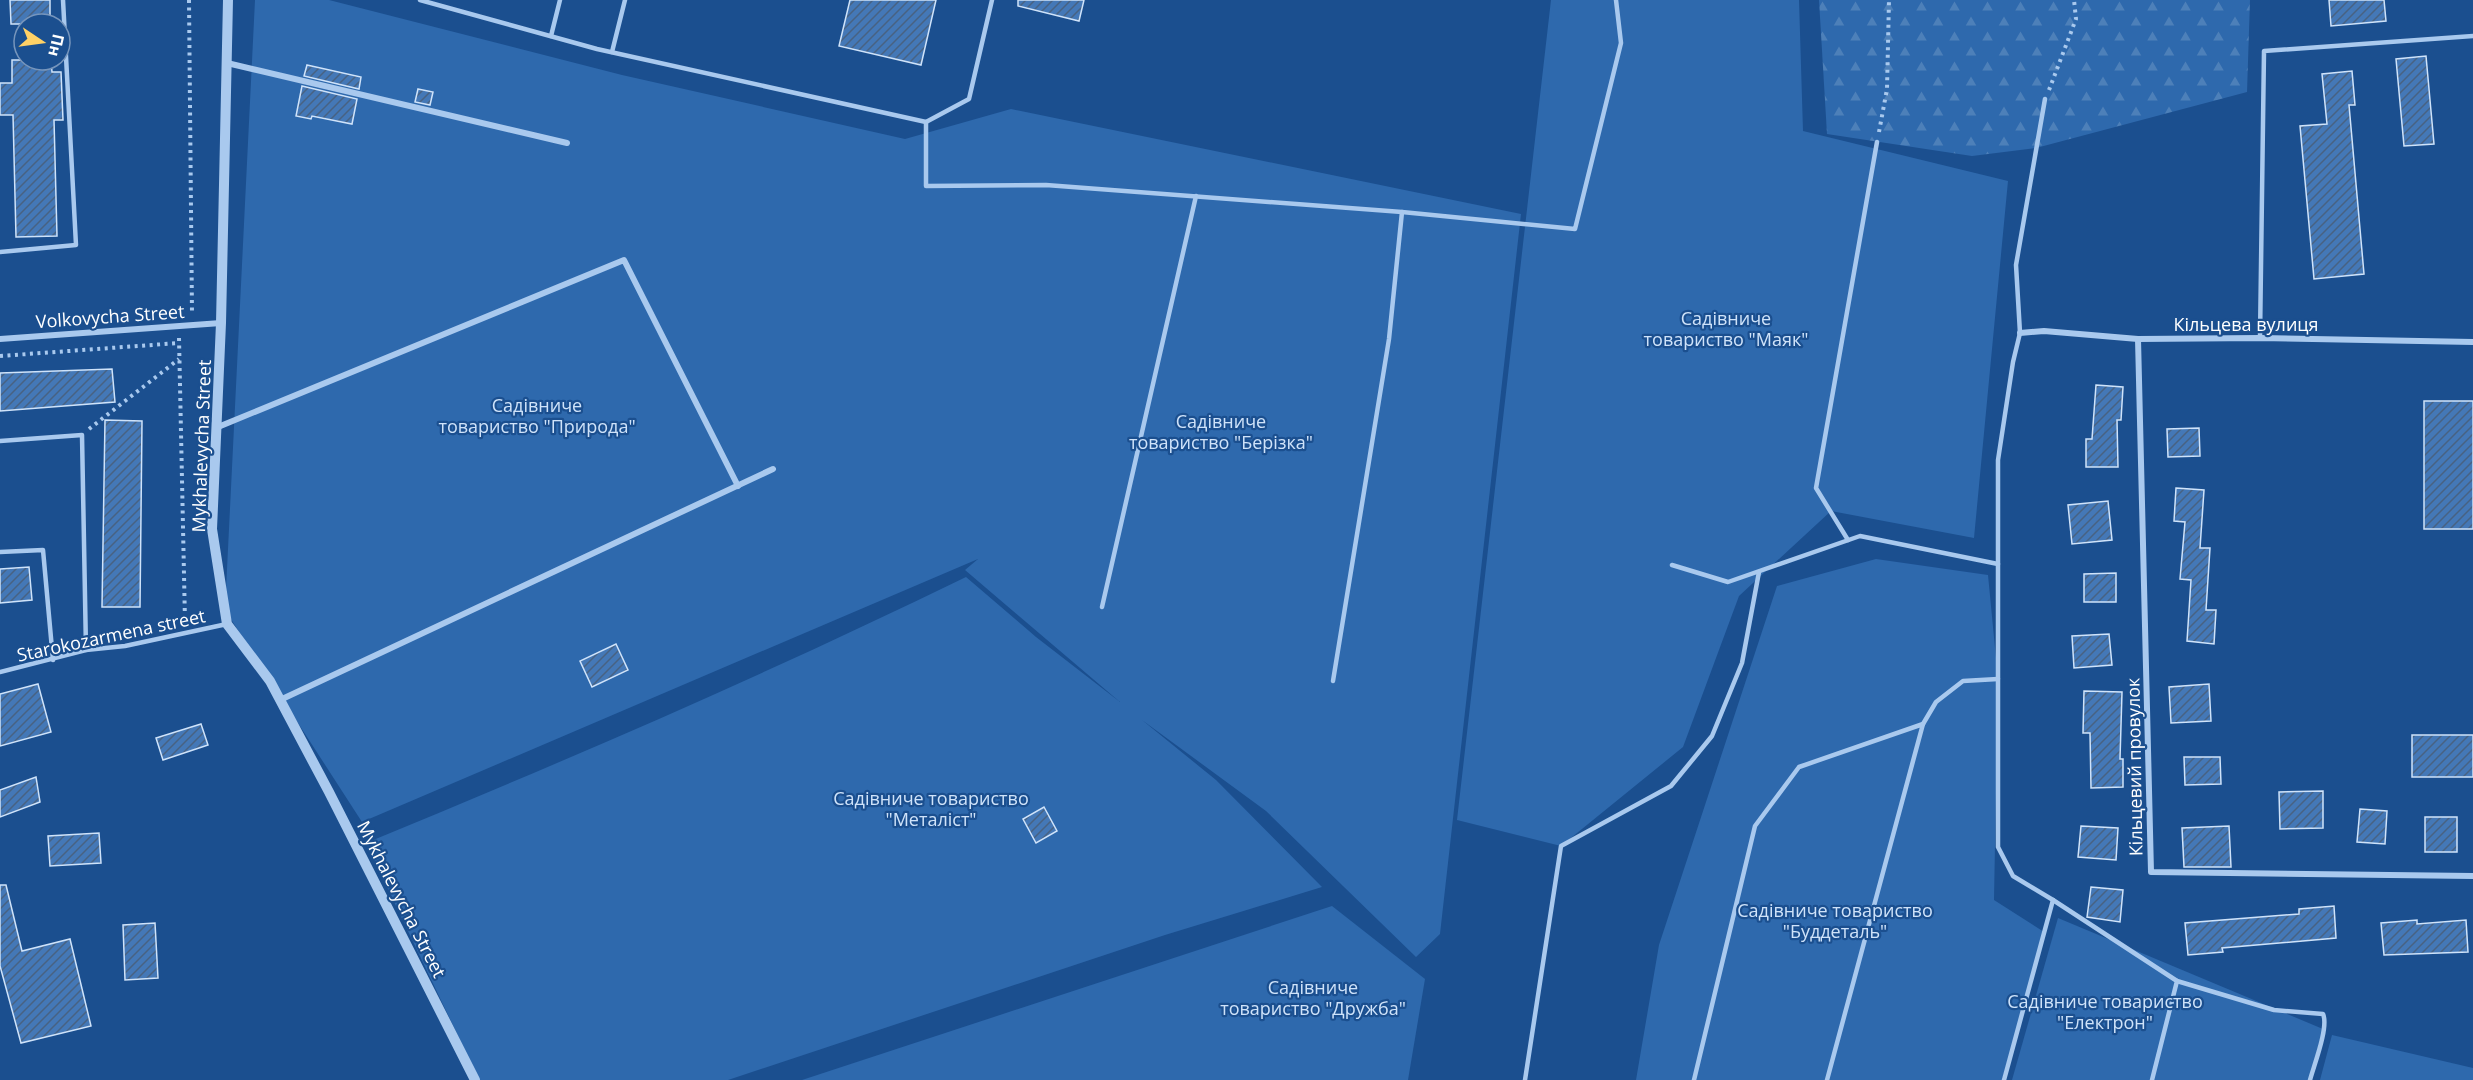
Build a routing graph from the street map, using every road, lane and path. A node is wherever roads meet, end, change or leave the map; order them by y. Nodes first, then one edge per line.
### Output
1 (63, 0) edge
2 (189, 0) edge
3 (228, 0) edge
4 (420, 0) edge
5 (560, 0) edge
6 (625, 0) edge
7 (992, 0) edge
8 (1616, 0) edge
9 (1889, 0) edge
10 (2074, 0) edge
11 (551, 36) junction
12 (2473, 36) edge
13 (612, 52) junction
14 (227, 63) junction
15 (2045, 99) joint
16 (926, 122) junction
17 (1877, 142) joint
18 (567, 143) dead end
19 (1196, 196) junction
20 (1402, 212) junction
21 (0, 252) edge
22 (221, 323) junction
23 (192, 324) junction
24 (179, 325) junction
25 (2020, 333) junction
26 (2260, 338) junction
27 (0, 339) edge
28 (2138, 339) junction
29 (2473, 342) edge
30 (179, 343) junction
31 (0, 356) edge
32 (179, 359) junction
33 (218, 427) junction
34 (82, 435) junction
35 (0, 441) edge
36 (773, 469) dead end
37 (738, 486) junction
38 (1848, 540) junction
39 (0, 552) edge
40 (1998, 564) junction
41 (1672, 565) dead end
42 (1759, 572) junction
43 (1102, 607) dead end
44 (227, 624) junction
45 (185, 634) junction
46 (86, 650) junction
47 (53, 660) junction
48 (0, 672) edge
49 (1998, 680) junction
50 (1333, 681) dead end
51 (280, 700) junction
52 (1923, 724) junction
53 (2473, 876) edge
54 (2053, 900) junction
55 (2177, 981) junction
56 (475, 1080) edge
57 (1525, 1080) edge
58 (1694, 1080) edge
59 (1827, 1080) edge
60 (2004, 1080) edge
61 (2152, 1080) edge
62 (2310, 1080) edge

1 - 21 lane
2 - 23 path
3 - 14 street, Mykhalevycha Street
4 - 11 lane
5 - 11 lane
6 - 13 lane
7 - 16 lane
8 - 20 lane
9 - 17 path
10 - 15 path
11 - 13 lane
12 - 26 lane
13 - 16 lane
14 - 18 street
14 - 22 street, Mykhalevycha Street
15 - 25 lane
16 - 19 lane
17 - 38 lane
19 - 20 lane
19 - 43 lane
20 - 50 lane
22 - 23 street, Volkovycha Street
22 - 33 street, Mykhalevycha Street
23 - 24 street, Volkovycha Street
24 - 27 street, Volkovycha Street
24 - 30 path
25 - 28 street, Кільцева вулиця
25 - 40 lane
26 - 28 street, Кільцева вулиця
26 - 29 street, Кільцева вулиця
28 - 53 street, Кільцевий провулок
30 - 31 path
30 - 32 path
32 - 34 path
32 - 45 path
33 - 37 street
33 - 44 street, Mykhalevycha Street
34 - 35 lane
34 - 46 lane
36 - 37 street
37 - 51 street
38 - 40 lane
38 - 42 lane
39 - 47 lane
40 - 49 lane
41 - 42 lane
42 - 57 lane
44 - 45 lane, Starokozarmena street
44 - 51 street, Mykhalevycha Street
45 - 46 lane, Starokozarmena street
46 - 47 lane, Starokozarmena street
47 - 48 lane, Starokozarmena street
49 - 52 lane
49 - 54 lane
51 - 56 street, Mykhalevycha Street
52 - 58 lane
52 - 59 lane
54 - 55 lane
54 - 60 lane
55 - 61 lane
55 - 62 lane

